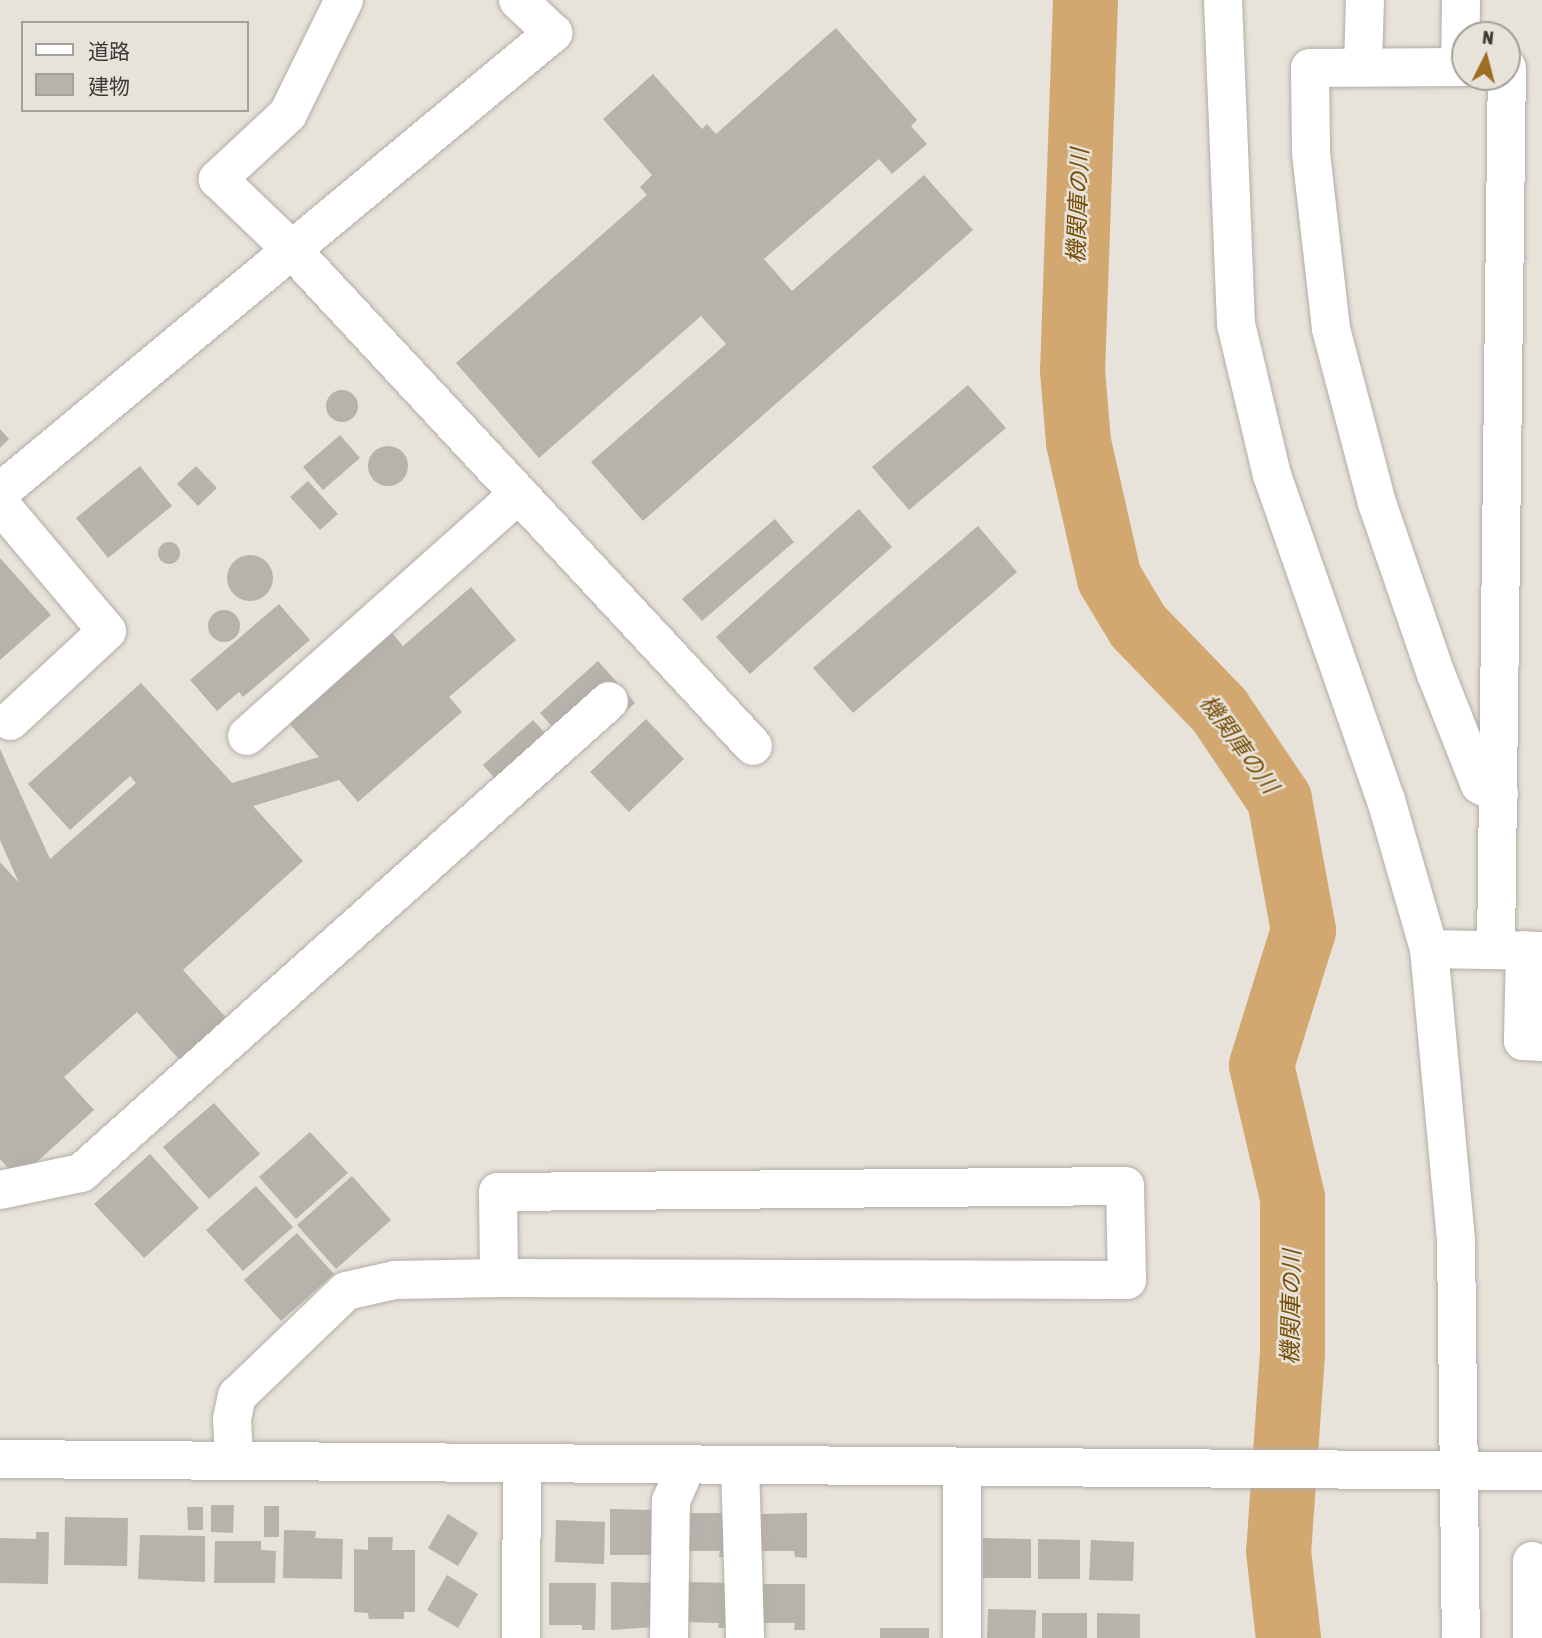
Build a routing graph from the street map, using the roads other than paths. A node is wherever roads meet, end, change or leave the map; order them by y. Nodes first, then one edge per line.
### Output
1 (344, 0) edge
2 (518, 0) edge
3 (1223, 0) edge
4 (1365, 0) edge
5 (1461, 0) edge
6 (1462, 21) edge
7 (1363, 66) junction
8 (1451, 67) edge
9 (1507, 91) edge
10 (292, 250) junction
11 (0, 492) edge
12 (519, 494) junction
13 (0, 504) edge
14 (609, 701) dead end
15 (10, 721) dead end
16 (247, 736) dead end
17 (753, 746) dead end
18 (1499, 794) junction
19 (1429, 949) junction
20 (1521, 950) edge
21 (1542, 1042) edge
22 (0, 1190) edge
23 (499, 1278) junction
24 (0, 1459) edge
25 (234, 1461) junction
26 (522, 1463) junction
27 (687, 1464) junction
28 (740, 1465) junction
29 (962, 1467) junction
30 (1462, 1471) junction
31 (1542, 1471) edge
32 (1532, 1561) dead end
33 (521, 1638) edge
34 (669, 1638) edge
35 (744, 1638) edge
36 (962, 1638) edge
37 (1461, 1638) edge
38 (1532, 1638) edge

1 - 10 street
2 - 10 street
3 - 19 street
4 - 7 street
5 - 6 street
7 - 8 street
7 - 18 street
9 - 18 street
10 - 11 street
10 - 12 street
12 - 16 street
12 - 17 street
13 - 15 street
14 - 22 street
18 - 20 street
19 - 20 street
19 - 30 street
20 - 21 street
23 - 23 street
23 - 25 street
24 - 25 street
25 - 26 street
26 - 27 street
26 - 33 street
27 - 28 street
27 - 34 street
28 - 29 street
28 - 35 street
29 - 30 street
29 - 36 street
30 - 31 street
30 - 37 street
32 - 38 street

